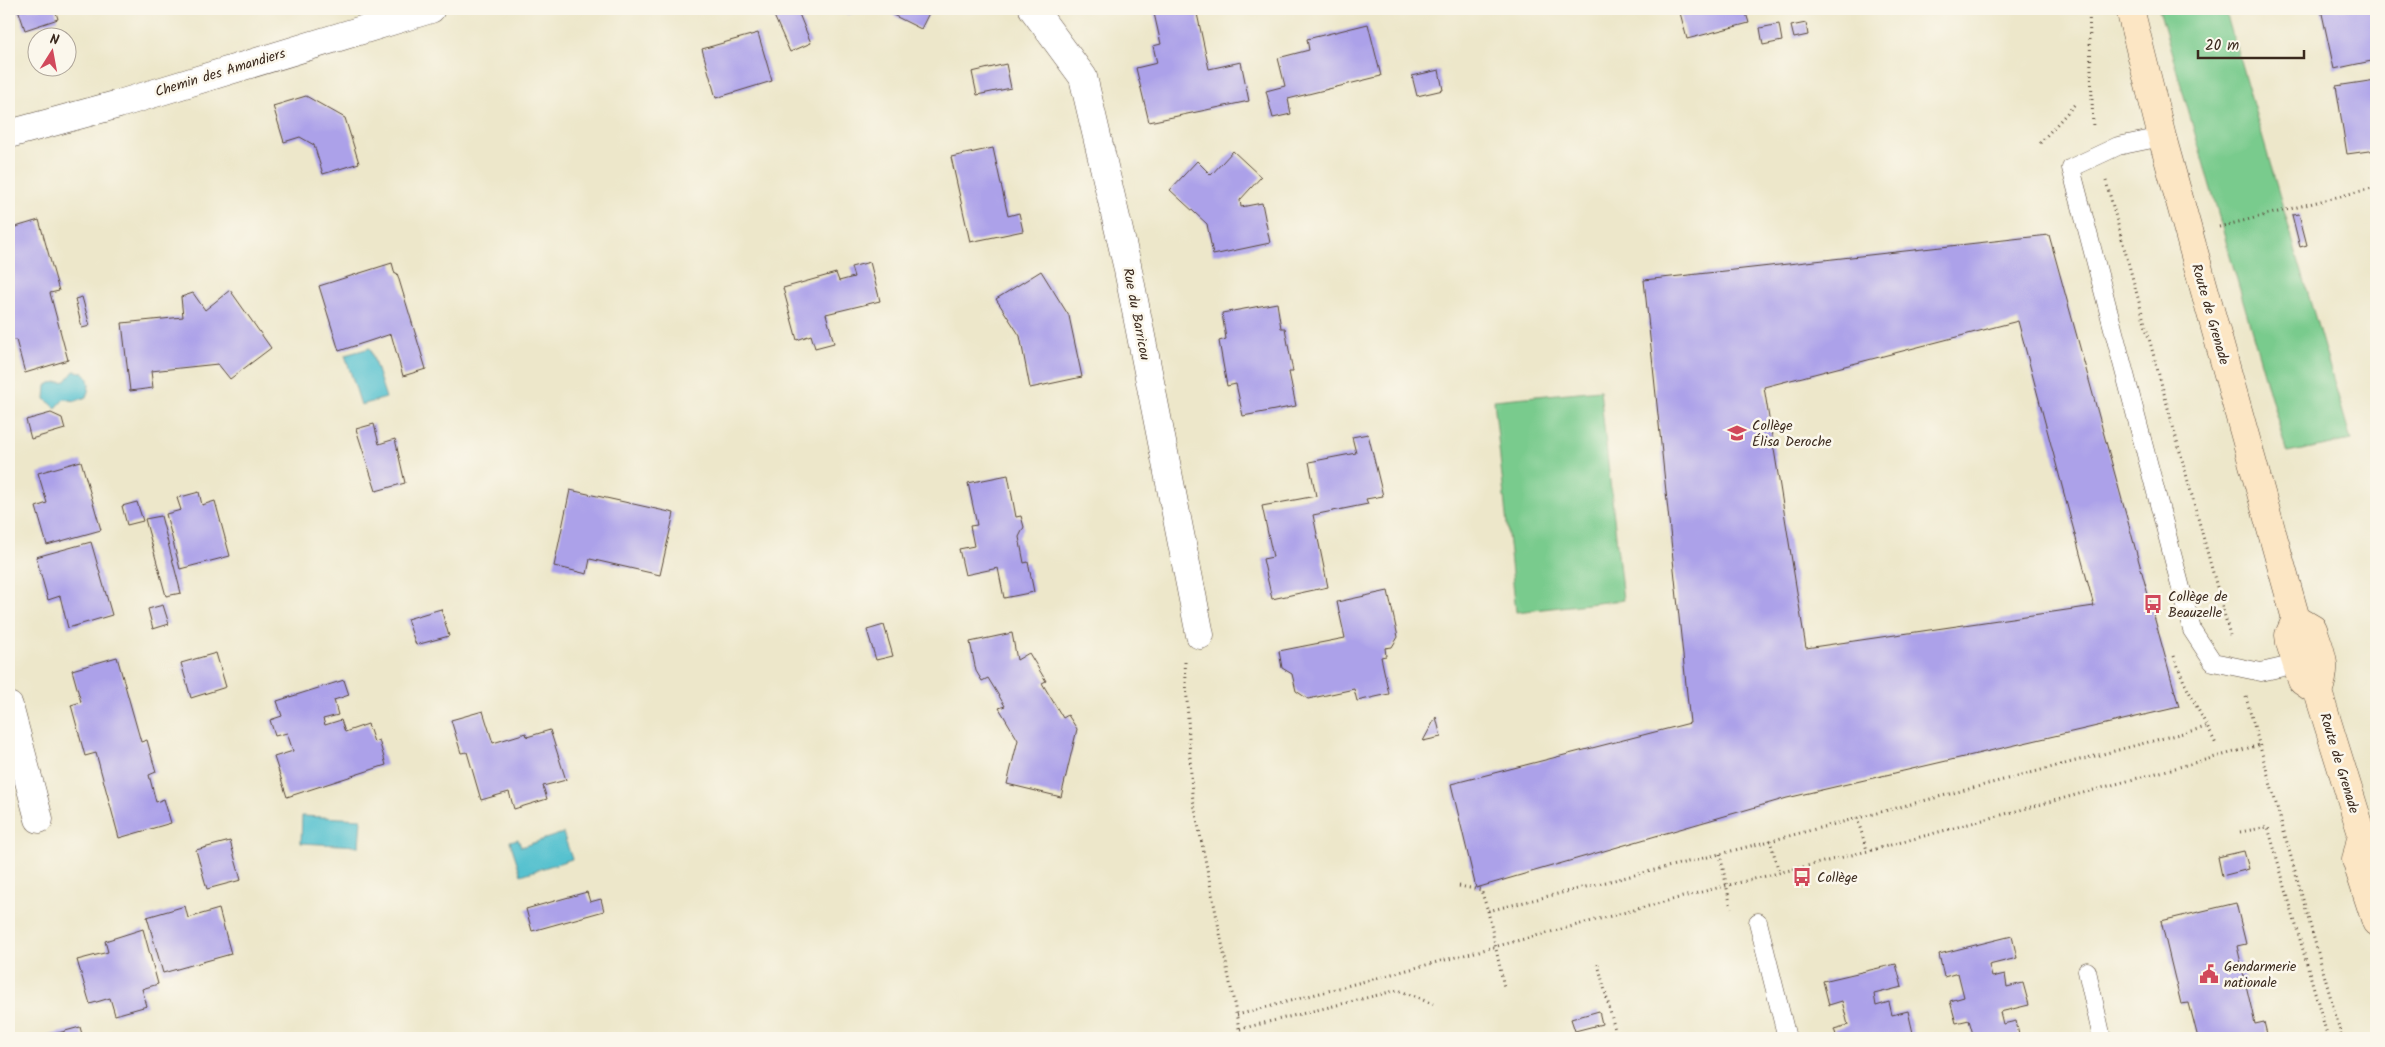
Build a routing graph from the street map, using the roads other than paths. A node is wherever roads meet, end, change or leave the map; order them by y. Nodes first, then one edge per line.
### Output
1 (431, 9) edge
2 (1033, 9) edge
3 (2130, 9) edge
4 (9, 134) edge
5 (2162, 137) junction
6 (2296, 618) junction
7 (1200, 635) road end
8 (2296, 664) junction
9 (2318, 692) junction
10 (9, 706) edge
11 (39, 819) dead end
12 (2369, 840) edge
13 (1758, 922) dead end
14 (2376, 922) edge
15 (2087, 971) dead end
16 (1787, 1038) edge
17 (2102, 1038) edge

1 - 4 street, Chemin des Amandiers
2 - 7 street, Rue du Barricou
3 - 5 main road, Route de Grenade
5 - 6 main road, Route de Grenade
5 - 8 lane
6 - 8 main road, Route de Grenade
6 - 9 main road, Route de Grenade
8 - 9 main road, Route de Grenade
9 - 12 main road, Route de Grenade
10 - 11 street
12 - 14 main road, Route de Grenade
13 - 16 lane
15 - 17 lane

